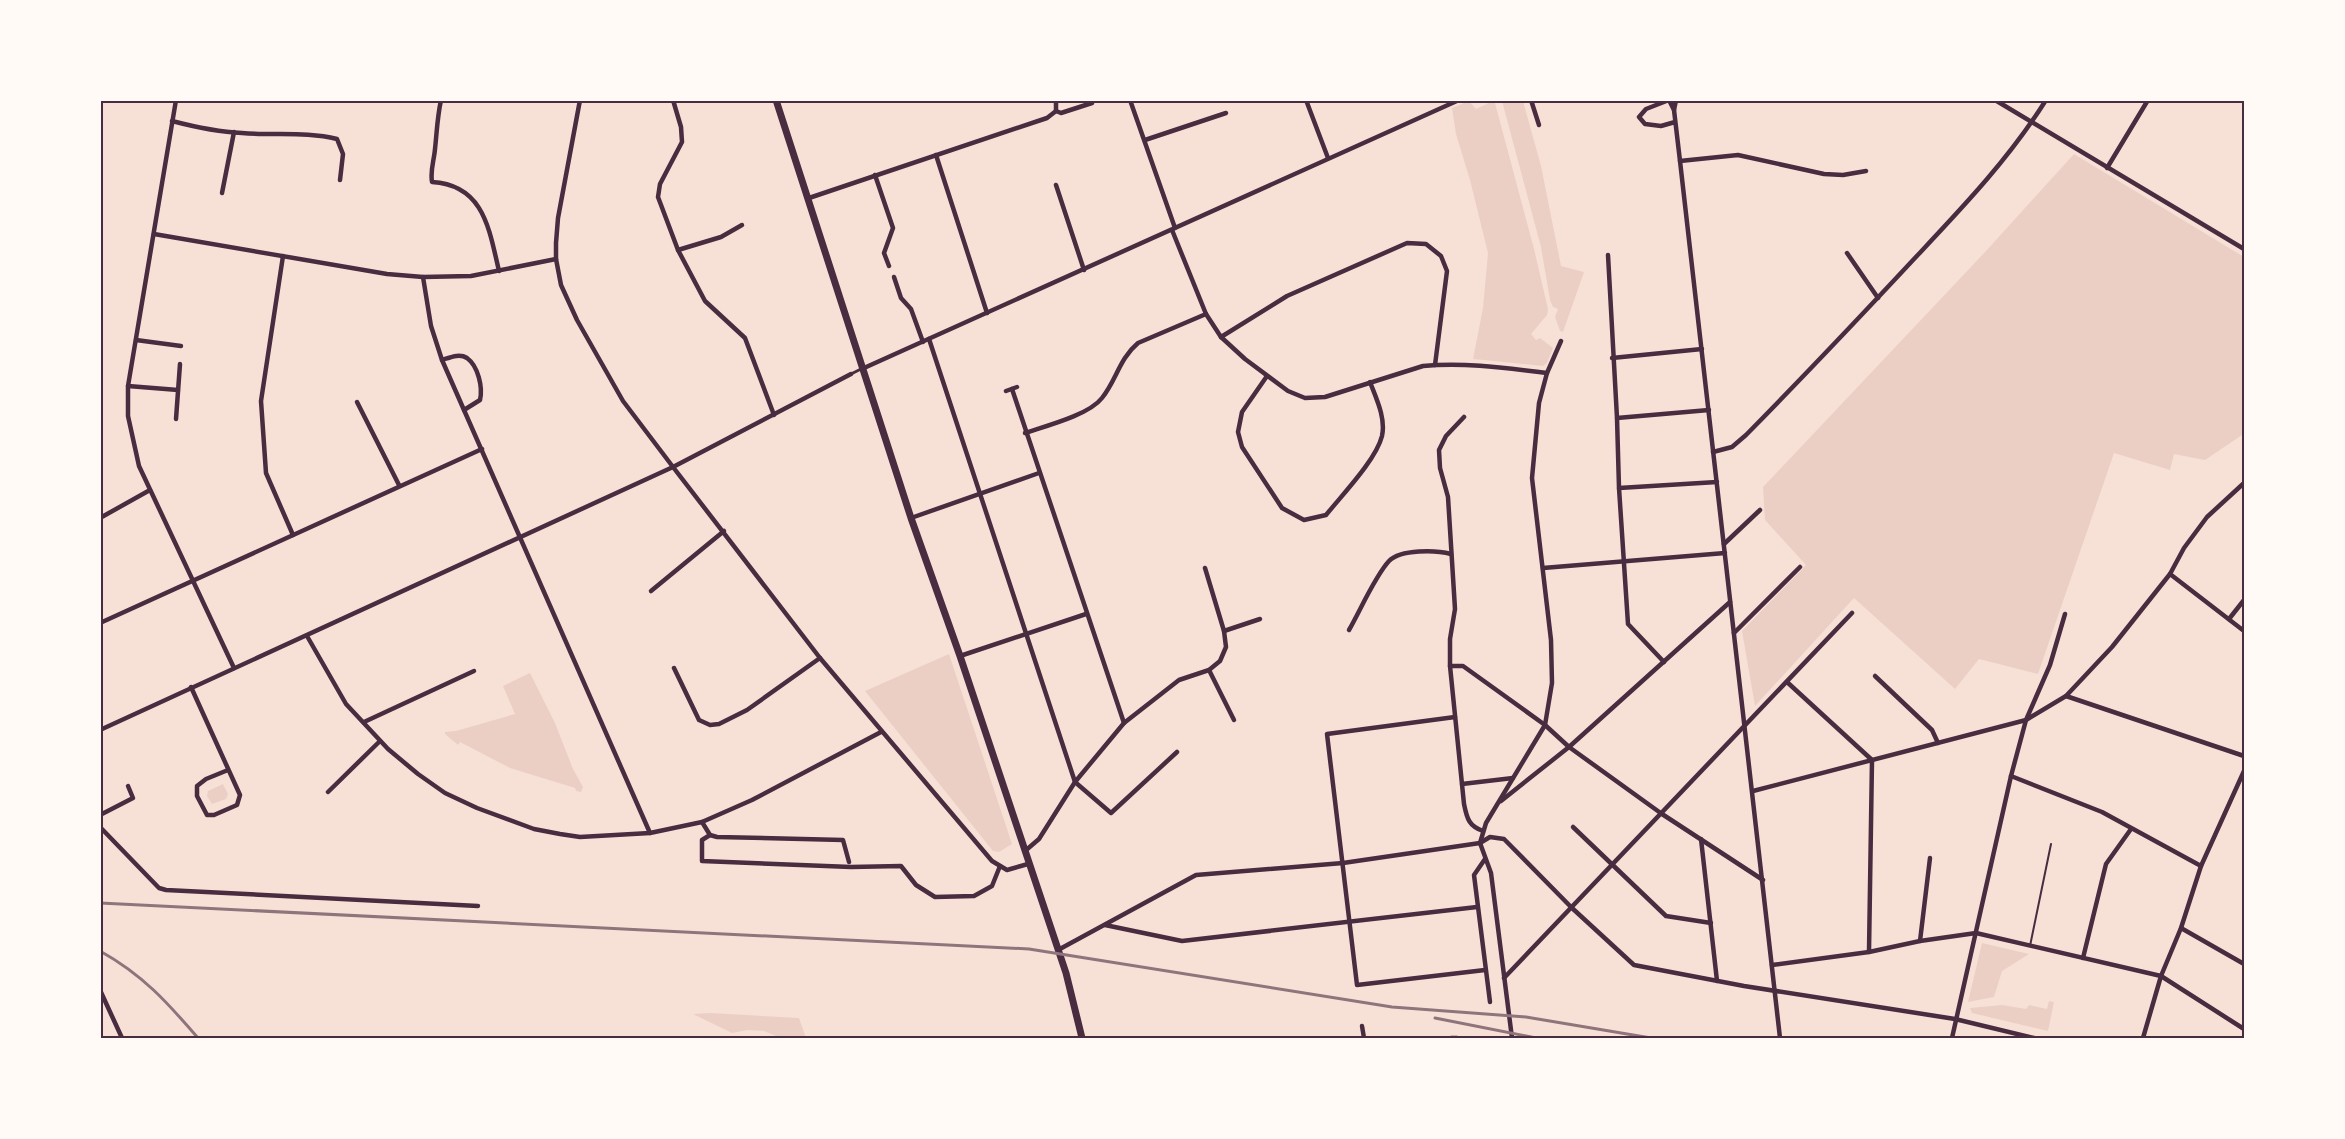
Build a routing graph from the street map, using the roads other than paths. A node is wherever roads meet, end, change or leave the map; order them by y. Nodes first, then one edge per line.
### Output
1 (176, 100) edge
2 (441, 100) edge
3 (580, 100) edge
4 (673, 100) edge
5 (776, 100) edge
6 (1056, 100) edge
7 (1130, 100) edge
8 (1306, 100) edge
9 (1531, 100) edge
10 (1669, 100) edge
11 (1676, 100) edge
12 (1995, 100) edge
13 (2046, 100) edge
14 (2148, 100) edge
15 (1457, 101) edge
16 (1092, 103) dead end
17 (1674, 110) junction
18 (1056, 111) junction
19 (1226, 113) dead end
20 (172, 121) junction
21 (1675, 122) junction
22 (2032, 122) junction
23 (1539, 124) dead end
24 (234, 132) junction
25 (1144, 140) junction
26 (936, 155) junction
27 (1328, 158) junction
28 (1680, 161) junction
29 (2107, 168) junction
30 (1866, 171) dead end
31 (875, 175) junction
32 (340, 180) dead end
33 (1056, 185) dead end
34 (222, 193) dead end
35 (809, 198) junction
36 (742, 225) dead end
37 (1174, 229) junction
38 (154, 234) junction
39 (2244, 249) edge
40 (678, 250) junction
41 (1847, 253) dead end
42 (1608, 255) dead end
43 (283, 256) junction
44 (556, 259) junction
45 (889, 266) dead end
46 (1084, 270) junction
47 (499, 271) junction
48 (423, 277) junction
49 (894, 277) dead end
50 (1878, 297) junction
51 (987, 313) junction
52 (1206, 314) junction
53 (1221, 337) junction
54 (929, 339) junction
55 (136, 340) junction
56 (1561, 341) dead end
57 (923, 342) junction
58 (181, 346) dead end
59 (1702, 349) junction
60 (1612, 358) junction
61 (442, 360) junction
62 (180, 364) dead end
63 (1435, 365) junction
64 (864, 368) junction
65 (1547, 373) junction
66 (851, 374) joint
67 (1267, 376) junction
68 (1370, 382) junction
69 (128, 386) junction
70 (1012, 389) dead end
71 (178, 390) junction
72 (357, 402) dead end
73 (464, 410) junction
74 (1709, 410) junction
75 (774, 415) junction
76 (1464, 417) dead end
77 (1617, 418) junction
78 (176, 419) dead end
79 (1025, 433) junction
80 (482, 449) junction
81 (1713, 452) junction
82 (673, 467) junction
83 (1039, 473) junction
84 (1717, 482) junction
85 (2244, 483) edge
86 (399, 485) junction
87 (1619, 488) junction
88 (150, 490) junction
89 (979, 494) junction
90 (1760, 510) dead end
91 (100, 518) edge
92 (911, 518) junction
93 (724, 531) junction
94 (292, 535) junction
95 (521, 537) junction
96 (1724, 544) junction
97 (1725, 553) junction
98 (1451, 554) junction
99 (1623, 561) junction
100 (1800, 567) dead end
101 (1205, 568) dead end
102 (1543, 568) junction
103 (2170, 574) junction
104 (195, 580) junction
105 (651, 591) dead end
106 (2244, 600) edge
107 (1730, 602) junction
108 (1852, 613) dead end
109 (2066, 614) dead end
110 (1086, 615) junction
111 (1260, 619) dead end
112 (2229, 619) junction
113 (100, 623) edge
114 (1349, 630) dead end
115 (1224, 631) junction
116 (2244, 631) edge
117 (1734, 634) junction
118 (1026, 635) junction
119 (307, 636) junction
120 (960, 656) junction
121 (820, 658) junction
122 (1664, 662) junction
123 (1451, 666) junction
124 (234, 668) junction
125 (674, 668) dead end
126 (1209, 670) junction
127 (474, 671) dead end
128 (1875, 676) dead end
129 (1787, 682) junction
130 (191, 687) junction
131 (2066, 696) junction
132 (1455, 717) junction
133 (1234, 720) dead end
134 (2026, 720) junction
135 (364, 722) junction
136 (1124, 723) junction
137 (1545, 725) junction
138 (1745, 726) junction
139 (100, 730) edge
140 (881, 732) junction
141 (380, 741) junction
142 (1938, 743) junction
143 (1569, 747) junction
144 (1177, 752) dead end
145 (2244, 756) edge
146 (1872, 760) junction
147 (228, 771) junction
148 (2244, 771) edge
149 (2011, 776) junction
150 (1513, 778) junction
151 (1075, 782) junction
152 (1462, 784) junction
153 (128, 786) dead end
154 (1753, 791) junction
155 (328, 792) dead end
156 (1500, 802) junction
157 (1662, 814) junction
158 (100, 815) edge
159 (702, 822) junction
160 (100, 827) edge
161 (1573, 827) dead end
162 (2131, 829) junction
163 (1483, 831) junction
164 (650, 833) junction
165 (710, 835) junction
166 (1701, 839) junction
167 (1480, 843) junction
168 (2051, 844) dead end
169 (1025, 851) junction
170 (1930, 858) dead end
171 (1485, 860) junction
172 (849, 862) dead end
173 (1343, 863) junction
174 (1029, 864) junction
175 (1000, 866) junction
176 (1613, 866) junction
177 (2201, 867) junction
178 (1763, 880) junction
179 (478, 906) dead end
180 (1477, 907) junction
181 (1572, 908) junction
182 (1349, 922) junction
183 (1710, 923) junction
184 (1105, 925) junction
185 (2181, 928) junction
186 (1976, 933) junction
187 (1920, 941) junction
188 (2030, 946) junction
189 (1058, 950) junction
190 (1869, 952) junction
191 (2083, 958) junction
192 (2244, 964) edge
193 (1772, 965) junction
194 (1485, 970) junction
195 (2162, 976) junction
196 (1504, 978) junction
197 (1717, 981) junction
198 (1773, 989) junction
199 (100, 990) edge
200 (1490, 1002) dead end
201 (1955, 1019) junction
202 (1362, 1026) dead end
203 (2244, 1029) edge
204 (122, 1038) edge
205 (1082, 1038) edge
206 (1364, 1038) edge
207 (1451, 1038) edge
208 (1457, 1038) edge
209 (1512, 1038) edge
210 (1780, 1038) edge
211 (1952, 1038) edge
212 (2034, 1038) edge
213 (2144, 1038) edge

1 - 20 street
2 - 47 street
3 - 44 street
4 - 40 street
5 - 35 highway
6 - 18 street
7 - 25 street
8 - 27 street
9 - 23 street
10 - 17 street
10 - 21 street
11 - 17 street
12 - 22 street
13 - 22 street
14 - 29 street
15 - 27 street
16 - 18 street
17 - 21 street
18 - 26 street
19 - 25 street
20 - 24 street
20 - 38 street
21 - 28 street
22 - 29 street
22 - 50 street
24 - 32 street
24 - 34 street
25 - 37 street
26 - 31 street
26 - 51 street
27 - 37 street
28 - 30 street
28 - 59 street
29 - 39 street
31 - 35 street
31 - 45 street
33 - 46 street
35 - 64 highway
36 - 40 street
37 - 46 street
37 - 52 street
38 - 43 street
38 - 55 street
40 - 75 street
41 - 50 street
42 - 60 street
43 - 48 street
43 - 94 street
44 - 47 street
44 - 82 street
46 - 51 street
47 - 48 street
48 - 61 street
49 - 57 street
50 - 81 street
51 - 54 street
52 - 53 street
52 - 79 street
53 - 63 street
53 - 67 street
54 - 57 street
54 - 89 street
55 - 58 street
55 - 69 street
56 - 65 street
57 - 64 street
59 - 60 street
59 - 74 street
60 - 77 street
61 - 73 street
61 - 73 street
62 - 71 street
63 - 65 street
63 - 68 street
64 - 66 street
64 - 92 highway
65 - 102 street
66 - 75 street
67 - 68 street
67 - 68 street
69 - 71 street
69 - 88 street
70 - 79 street
71 - 78 street
72 - 86 street
73 - 80 street
74 - 77 street
74 - 81 street
75 - 82 street
76 - 98 street
77 - 87 street
79 - 83 street
80 - 86 street
80 - 95 street
81 - 84 street
82 - 93 street
82 - 95 street
83 - 89 street
83 - 110 street
84 - 87 street
84 - 96 street
85 - 103 street
86 - 94 street
87 - 99 street
88 - 91 street
88 - 104 street
89 - 92 street
89 - 118 street
90 - 96 street
92 - 120 highway
93 - 105 street
93 - 121 street
94 - 104 street
95 - 119 street
95 - 164 street
96 - 97 street
97 - 99 street
97 - 107 street
98 - 114 street
98 - 123 street
99 - 102 street
99 - 122 street
100 - 117 street
101 - 115 street
102 - 137 street
103 - 112 street
103 - 131 street
104 - 113 street
104 - 124 street
106 - 112 street
107 - 117 street
107 - 122 street
108 - 129 street
109 - 134 street
110 - 118 street
110 - 136 street
111 - 115 street
112 - 116 street
115 - 126 street
117 - 138 street
118 - 120 street
118 - 151 street
119 - 124 street
119 - 135 street
120 - 169 highway
121 - 125 street
121 - 140 street
122 - 143 street
123 - 132 street
123 - 137 street
124 - 130 street
126 - 133 street
126 - 136 street
127 - 135 street
128 - 142 street
129 - 138 street
129 - 146 street
130 - 139 street
130 - 147 street
131 - 134 street
131 - 145 street
132 - 152 street
132 - 173 street
134 - 142 street
134 - 149 street
135 - 141 street
136 - 151 street
137 - 143 street
137 - 150 street
138 - 154 street
138 - 157 street
140 - 159 street
140 - 175 street
141 - 155 street
141 - 164 street
142 - 146 street
143 - 156 street
143 - 157 street
144 - 151 street
146 - 154 street
146 - 190 street
147 - 147 street
148 - 177 street
149 - 162 street
149 - 186 street
150 - 152 street
150 - 156 street
151 - 169 street
152 - 163 street
153 - 158 street
154 - 178 street
156 - 163 street
157 - 166 street
157 - 176 street
159 - 164 street
159 - 165 street
160 - 179 street
161 - 176 street
162 - 177 street
162 - 191 street
163 - 167 street
165 - 172 street
165 - 175 street
166 - 178 street
166 - 183 street
167 - 171 street
167 - 173 street
167 - 181 street
168 - 188 lane
169 - 174 highway
170 - 187 street
171 - 180 street
171 - 196 street
173 - 182 street
173 - 184 street
174 - 175 street
174 - 189 highway
176 - 181 street
176 - 183 street
177 - 185 street
178 - 193 street
180 - 182 street
180 - 194 street
181 - 196 street
181 - 197 street
182 - 184 street
182 - 194 street
183 - 197 street
184 - 189 street
185 - 192 street
185 - 195 street
186 - 187 street
186 - 188 street
186 - 201 street
187 - 190 street
188 - 191 street
189 - 205 highway
190 - 193 street
191 - 195 street
193 - 198 street
194 - 200 street
195 - 203 street
195 - 213 street
196 - 209 street
197 - 198 street
198 - 201 street
198 - 210 street
199 - 204 street
201 - 211 street
201 - 212 street
202 - 206 street
207 - 208 street

